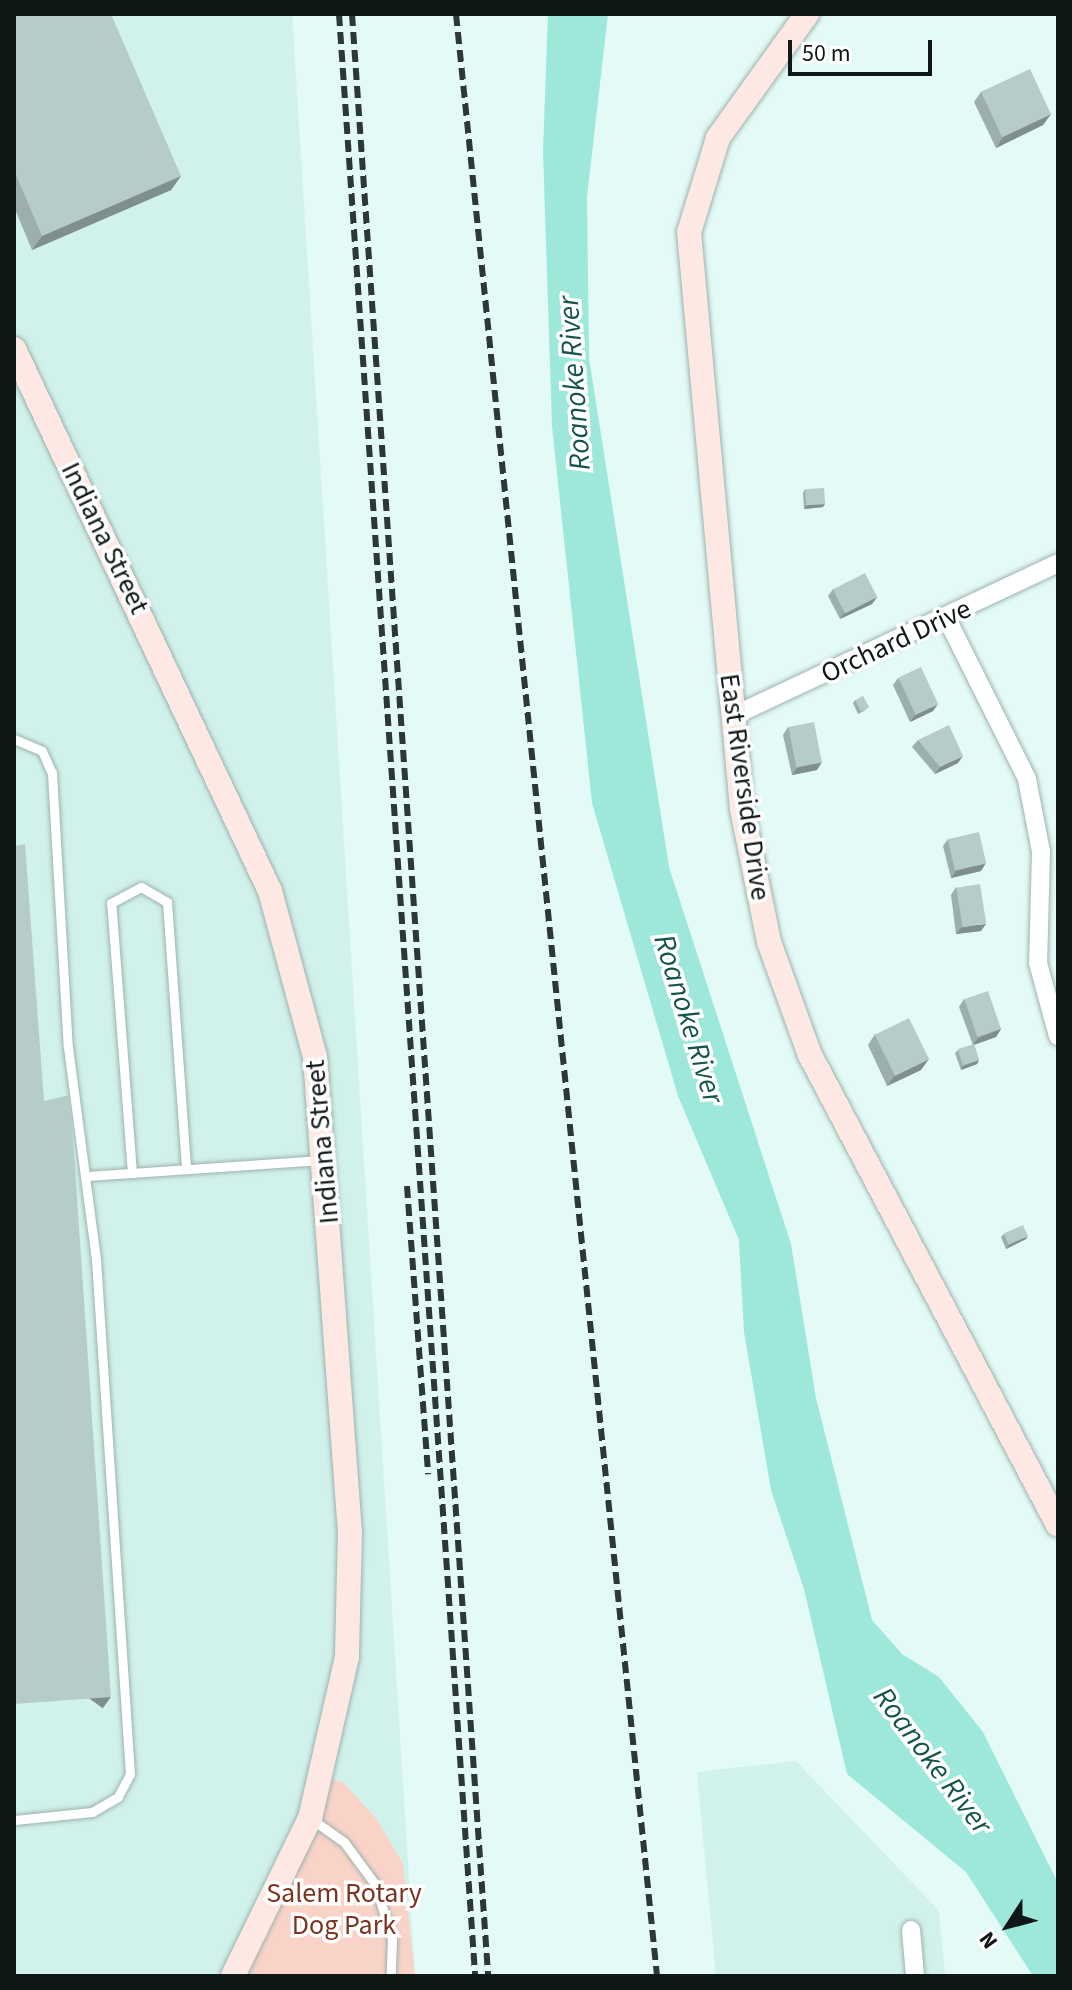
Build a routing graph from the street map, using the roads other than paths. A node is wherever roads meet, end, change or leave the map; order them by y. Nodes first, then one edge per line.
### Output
1 (807, 14) edge
2 (14, 349) edge
3 (1058, 563) edge
4 (946, 617) junction
5 (733, 716) junction
6 (14, 739) edge
7 (1058, 1036) edge
8 (324, 1160) junction
9 (186, 1169) junction
10 (132, 1173) junction
11 (88, 1176) junction
12 (1058, 1525) edge
13 (310, 1818) junction
14 (14, 1820) edge
15 (911, 1930) dead end
16 (233, 1976) edge
17 (391, 1976) edge
18 (915, 1976) edge

1 - 5 street, East Riverside Drive
2 - 8 street, Indiana Street
3 - 4 street, Orchard Drive
4 - 5 street, Orchard Drive
4 - 7 street
5 - 12 street, East Riverside Drive
6 - 11 lane
8 - 9 lane
8 - 13 street, Indiana Street
9 - 10 lane
9 - 10 lane
10 - 11 lane
11 - 14 lane
13 - 16 street, Indiana Street
13 - 17 lane
15 - 18 street

